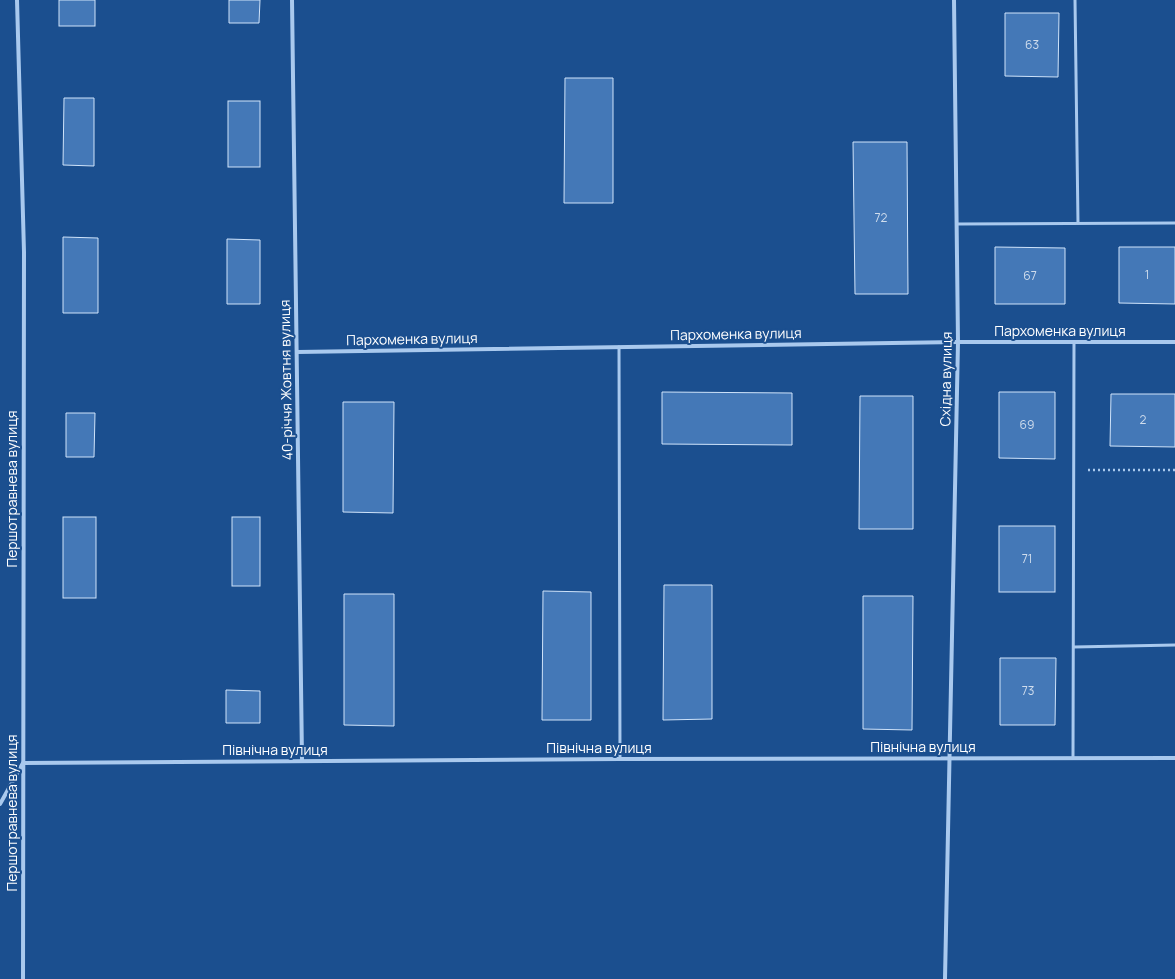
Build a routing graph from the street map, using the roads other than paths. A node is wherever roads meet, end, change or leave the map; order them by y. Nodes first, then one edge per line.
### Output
1 (17, 0) edge
2 (292, 0) edge
3 (954, 0) edge
4 (1075, 0) edge
5 (1078, 223) junction
6 (1175, 223) edge
7 (957, 224) junction
8 (958, 342) junction
9 (1074, 342) junction
10 (1175, 342) edge
11 (619, 347) junction
12 (297, 352) junction
13 (1175, 645) edge
14 (1074, 646) junction
15 (949, 758) junction
16 (1073, 758) junction
17 (1175, 758) edge
18 (620, 759) junction
19 (302, 760) junction
20 (23, 763) junction
21 (0, 804) edge
22 (22, 979) edge
23 (946, 979) edge

1 - 20 street, Першотравнева вулиця
2 - 12 street, 40-річчя Жовтня вулиця
3 - 7 street, Східна вулиця
4 - 5 lane
5 - 6 lane
5 - 7 lane
7 - 8 street, Східна вулиця
8 - 9 street, Пархоменка вулиця
8 - 11 street, Пархоменка вулиця
8 - 15 street, Східна вулиця
9 - 10 street, Пархоменка вулиця
9 - 14 lane
11 - 12 street, Пархоменка вулиця
11 - 18 lane
12 - 19 street, 40-річчя Жовтня вулиця
13 - 14 lane
14 - 16 lane
15 - 16 street, Північна вулиця
15 - 18 street, Північна вулиця
15 - 23 street, Східна вулиця
16 - 17 street, Північна вулиця
18 - 19 street, Північна вулиця
19 - 20 street, Північна вулиця
20 - 21 street
20 - 22 street, Першотравнева вулиця

